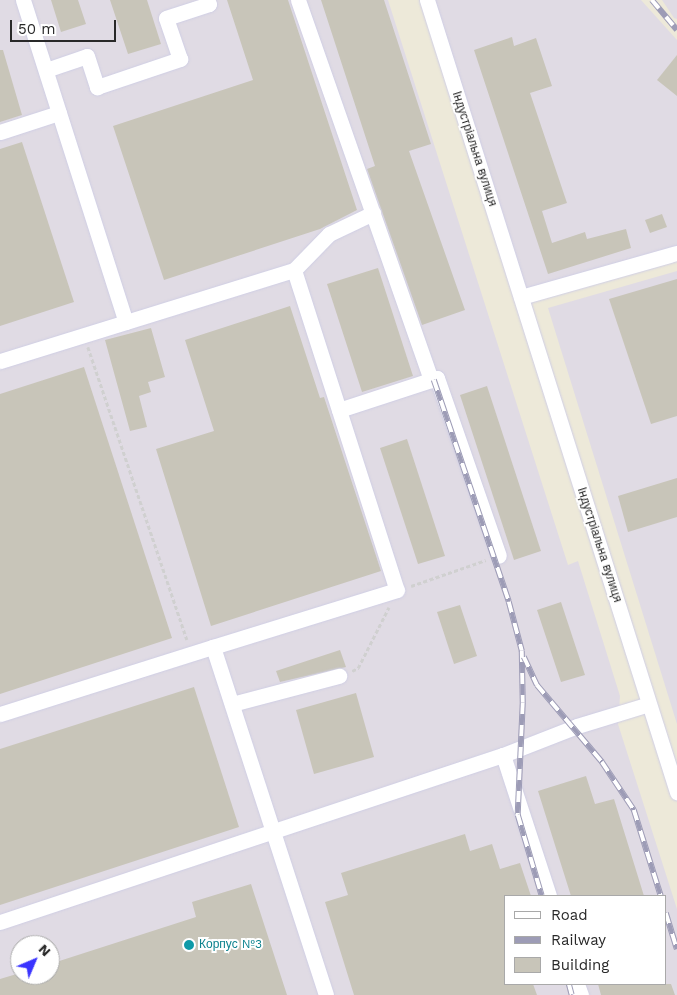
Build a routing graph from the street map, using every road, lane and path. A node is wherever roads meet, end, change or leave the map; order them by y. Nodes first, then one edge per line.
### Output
1 (23, 0) edge
2 (207, 0) edge
3 (298, 0) edge
4 (427, 0) edge
5 (46, 70) junction
6 (59, 113) junction
7 (0, 132) edge
8 (373, 214) junction
9 (677, 253) edge
10 (294, 270) junction
11 (521, 297) junction
12 (126, 322) junction
13 (84, 335) junction
14 (0, 361) edge
15 (431, 380) junction
16 (340, 410) junction
17 (499, 556) joint
18 (398, 590) junction
19 (213, 647) junction
20 (192, 653) junction
21 (340, 676) joint
22 (232, 704) junction
23 (649, 704) junction
24 (0, 714) edge
25 (503, 755) junction
26 (677, 792) edge
27 (274, 833) junction
28 (549, 895) edge
29 (0, 922) edge
30 (326, 995) edge

1 - 5 street
2 - 5 street
3 - 8 street
4 - 11 street, Індустріальна вулиця
5 - 6 street
6 - 7 street
6 - 12 street
8 - 10 street
8 - 15 street
9 - 11 street
10 - 12 street
10 - 16 street
11 - 23 street, Індустріальна вулиця
12 - 13 street
13 - 14 street
13 - 20 path
15 - 16 street
15 - 17 street
16 - 18 street
17 - 18 path
18 - 19 street
18 - 21 path
19 - 20 street
19 - 22 street
20 - 24 street
21 - 22 street
22 - 27 street
23 - 25 street
23 - 26 street, Індустріальна вулиця
25 - 27 street
25 - 28 street
27 - 29 street
27 - 30 street

